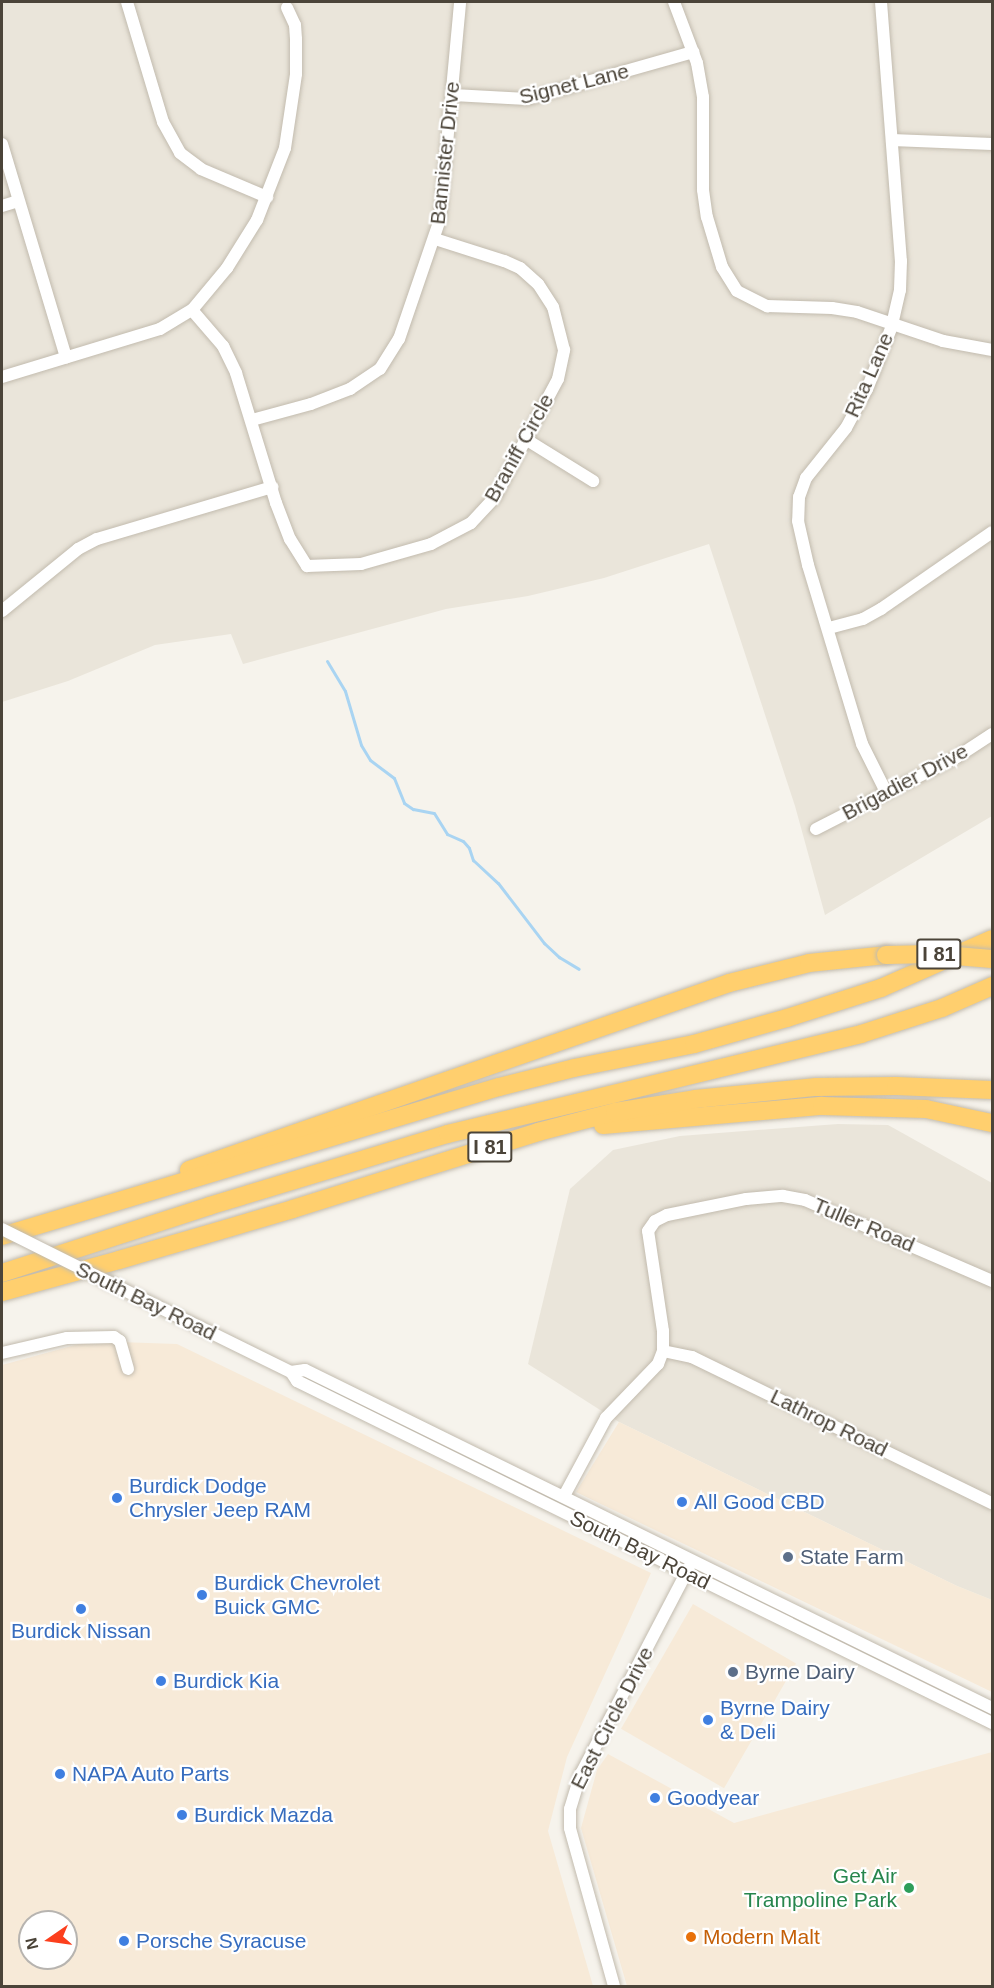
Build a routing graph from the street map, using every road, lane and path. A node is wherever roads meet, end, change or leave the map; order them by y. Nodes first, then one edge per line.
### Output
1 (127, 2) edge
2 (460, 2) edge
3 (674, 2) edge
4 (881, 2) edge
5 (287, 8) dead end
6 (693, 52) junction
7 (453, 96) junction
8 (892, 140) junction
9 (2, 144) edge
10 (993, 144) edge
11 (267, 197) junction
12 (18, 201) junction
13 (2, 206) edge
14 (435, 239) junction
15 (192, 310) junction
16 (892, 326) junction
17 (993, 350) edge
18 (66, 358) junction
19 (2, 377) edge
20 (252, 420) junction
21 (527, 440) junction
22 (594, 482) dead end
23 (272, 486) junction
24 (993, 532) edge
25 (3, 607) edge
26 (829, 628) junction
27 (993, 734) edge
28 (886, 792) junction
29 (816, 829) dead end
30 (993, 939) edge
31 (993, 959) edge
32 (993, 986) edge
33 (993, 1090) edge
34 (993, 1123) edge
35 (538, 1132) junction
36 (44, 1223) junction
37 (2, 1229) edge
38 (2, 1236) edge
39 (2, 1273) edge
40 (993, 1281) edge
41 (2, 1292) edge
42 (663, 1351) junction
43 (2, 1353) edge
44 (128, 1369) dead end
45 (291, 1372) junction
46 (564, 1496) junction
47 (993, 1503) edge
48 (690, 1567) junction
49 (993, 1708) edge
50 (993, 1723) edge
51 (614, 1986) edge

1 - 11 street
2 - 7 street, Bannister Drive
3 - 6 street
4 - 8 street, Rita Lane
5 - 11 street
6 - 7 street, Signet Lane
6 - 16 street
7 - 14 street, Bannister Drive
8 - 10 street
8 - 16 street, Rita Lane
9 - 12 street
11 - 15 street
12 - 13 street
12 - 18 street
14 - 20 street, Bannister Drive
14 - 21 street, Braniff Circle
15 - 18 street
15 - 20 street, Braniff Circle
16 - 17 street
16 - 26 street, Rita Lane
18 - 19 street
20 - 23 street, Braniff Circle
21 - 22 street
21 - 23 street, Braniff Circle
23 - 25 street
24 - 26 street
26 - 28 street, Rita Lane
27 - 28 street, Brigadier Drive
28 - 29 street, Brigadier Drive
30 - 36 highway
31 - 36 highway, I 81, bridge
32 - 39 highway
33 - 35 highway, I 81
34 - 35 highway
35 - 41 highway, I 81
36 - 38 highway, I 81
37 - 45 street, South Bay Road, bridge
40 - 42 street, Tuller Road
42 - 46 street
42 - 47 street, Lathrop Road
43 - 44 street
45 - 46 street, South Bay Road
45 - 48 street, South Bay Road
46 - 48 street, South Bay Road
48 - 49 street, South Bay Road
48 - 50 street, South Bay Road
48 - 51 street, East Circle Drive

